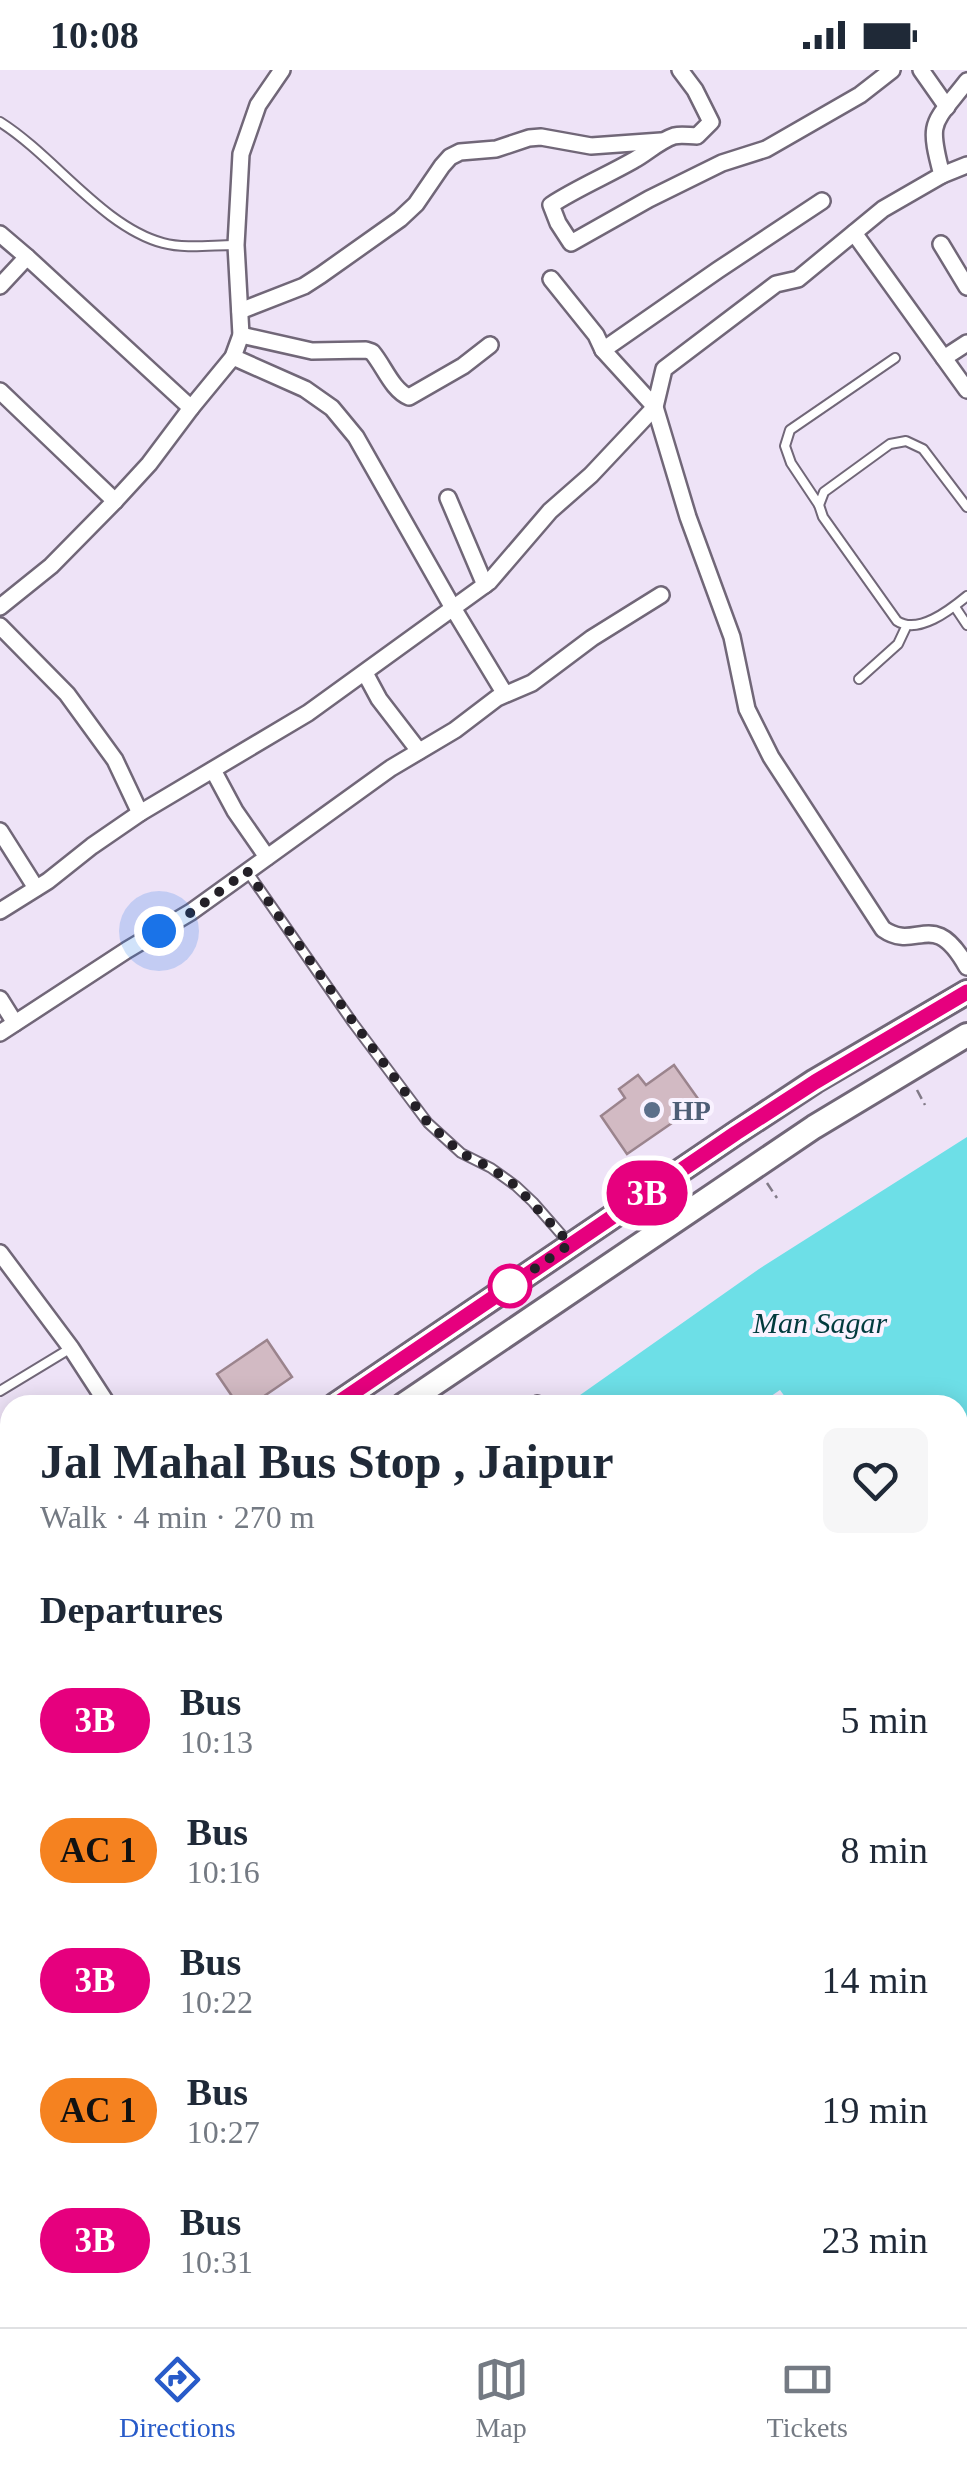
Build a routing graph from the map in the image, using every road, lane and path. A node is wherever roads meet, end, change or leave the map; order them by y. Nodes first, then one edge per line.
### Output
1 (282, 70) edge
2 (680, 70) edge
3 (892, 70) edge
4 (921, 70) edge
5 (967, 82) edge
6 (947, 107) junction
7 (0, 122) edge
8 (663, 140) junction
9 (967, 166) edge
10 (942, 175) junction
11 (822, 201) dead end
12 (854, 233) junction
13 (0, 234) edge
14 (941, 244) dead end
15 (236, 245) junction
16 (27, 257) junction
17 (551, 279) dead end
18 (0, 286) edge
19 (967, 287) edge
20 (240, 311) junction
21 (242, 336) junction
22 (967, 342) edge
23 (490, 346) dead end
24 (603, 350) junction
25 (234, 357) junction
26 (895, 358) dead end
27 (944, 358) junction
28 (967, 390) edge
29 (0, 392) edge
30 (656, 406) junction
31 (191, 408) junction
32 (448, 498) dead end
33 (115, 502) junction
34 (819, 505) junction
35 (967, 506) edge
36 (0, 582) edge
37 (485, 585) junction
38 (14, 595) junction
39 (661, 595) dead end
40 (967, 596) edge
41 (954, 606) junction
42 (0, 607) edge
43 (453, 608) junction
44 (0, 626) edge
45 (967, 626) edge
46 (906, 627) junction
47 (365, 673) junction
48 (859, 679) dead end
49 (506, 694) junction
50 (419, 751) junction
51 (214, 770) junction
52 (140, 813) junction
53 (0, 831) edge
54 (267, 857) junction
55 (247, 871) junction
56 (36, 888) junction
57 (0, 911) edge
58 (967, 968) edge
59 (967, 992) edge
60 (0, 999) edge
61 (16, 1023) junction
62 (0, 1033) edge
63 (967, 1035) edge
64 (597, 1226) junction
65 (570, 1244) junction
66 (0, 1252) edge
67 (618, 1259) junction
68 (71, 1348) junction
69 (0, 1390) edge
70 (102, 1395) edge
71 (349, 1395) edge
72 (418, 1395) edge

1 - 15 street
2 - 8 street
3 - 8 street
4 - 6 street
5 - 6 street
6 - 10 street
7 - 15 lane
8 - 20 street
9 - 10 street
10 - 12 street
11 - 24 street
12 - 27 street
12 - 30 street
13 - 16 street
14 - 19 street
15 - 20 street
16 - 18 street
16 - 31 street
17 - 24 street
20 - 21 street
21 - 23 street
21 - 25 street
22 - 27 street
24 - 30 street
25 - 31 street
25 - 43 street
26 - 34 lane
27 - 28 street
29 - 33 street
30 - 37 street
30 - 58 street
31 - 33 street
32 - 37 street
33 - 38 street
34 - 35 lane
34 - 46 lane
36 - 38 street
37 - 43 street
38 - 42 street
39 - 49 street
40 - 41 lane
41 - 45 lane
41 - 46 lane
43 - 47 street
43 - 49 street
44 - 52 street
46 - 48 lane
47 - 50 street
47 - 51 street
49 - 50 street
50 - 54 street
51 - 52 street
51 - 54 street
52 - 56 street
53 - 56 street
54 - 55 street
55 - 61 street
55 - 65 lane
56 - 57 street
59 - 64 main road
60 - 61 street
61 - 62 street
63 - 67 main road
64 - 65 main road
64 - 67 main road
65 - 71 main road
66 - 68 street
67 - 72 main road
68 - 69 lane
68 - 70 street

